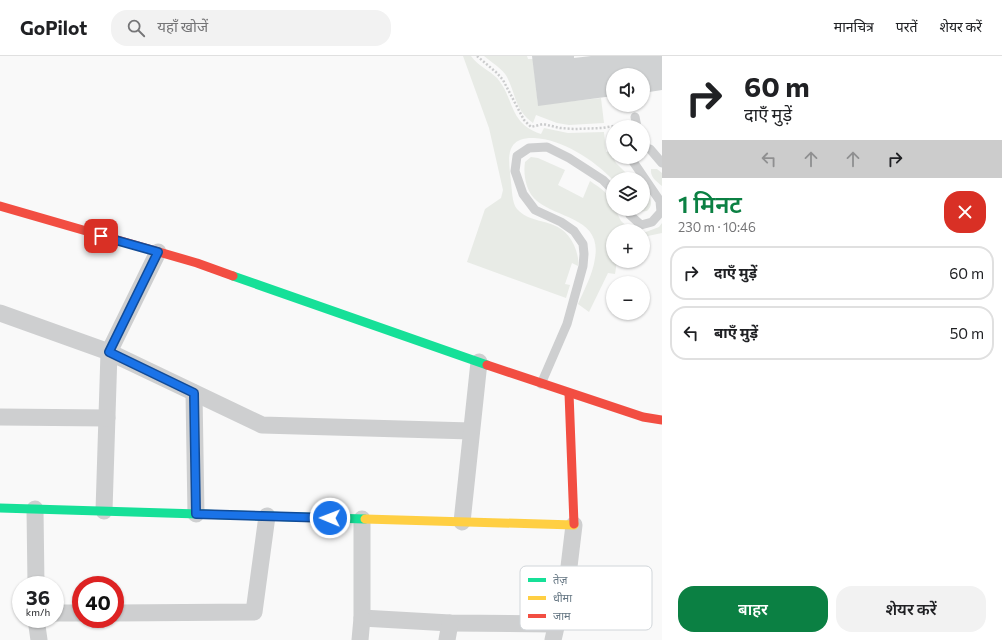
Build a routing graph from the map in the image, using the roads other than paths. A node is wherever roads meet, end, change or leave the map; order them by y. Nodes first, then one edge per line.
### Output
1 (650, 149) edge
2 (662, 163) edge
3 (606, 183) edge
4 (650, 186) edge
5 (0, 206) edge
6 (631, 216) edge
7 (158, 252) junction
8 (0, 313) edge
9 (109, 352) junction
10 (479, 362) junction
11 (541, 384) junction
12 (194, 393) junction
13 (569, 393) junction
14 (0, 417) edge
15 (107, 418) junction
16 (662, 420) edge
17 (471, 431) junction
18 (0, 508) edge
19 (35, 509) junction
20 (104, 511) junction
21 (196, 514) junction
22 (266, 516) junction
23 (362, 519) junction
24 (462, 522) junction
25 (574, 524) junction
26 (569, 566) edge
27 (36, 576) edge
28 (124, 613) edge
29 (362, 618) junction
30 (450, 623) junction
31 (37, 628) edge
32 (520, 629) edge
33 (531, 630) edge
34 (554, 632) edge
35 (39, 640) edge
36 (360, 640) edge
37 (447, 640) edge

1 - 2 lane
3 - 11 lane
4 - 6 lane
5 - 7 street
7 - 9 street
7 - 10 street
8 - 9 street
9 - 12 street
9 - 15 street
10 - 11 street
10 - 17 street
11 - 13 street
12 - 17 street
12 - 21 street
13 - 16 street
13 - 25 street
14 - 15 street
15 - 20 street
17 - 24 street
18 - 19 street
19 - 20 street
19 - 27 street
20 - 21 street
21 - 22 street
22 - 23 street
22 - 28 street
23 - 24 street
23 - 29 street
24 - 25 street
25 - 26 street
29 - 30 street
29 - 36 street
30 - 32 street
30 - 37 street
31 - 35 street
33 - 34 street

